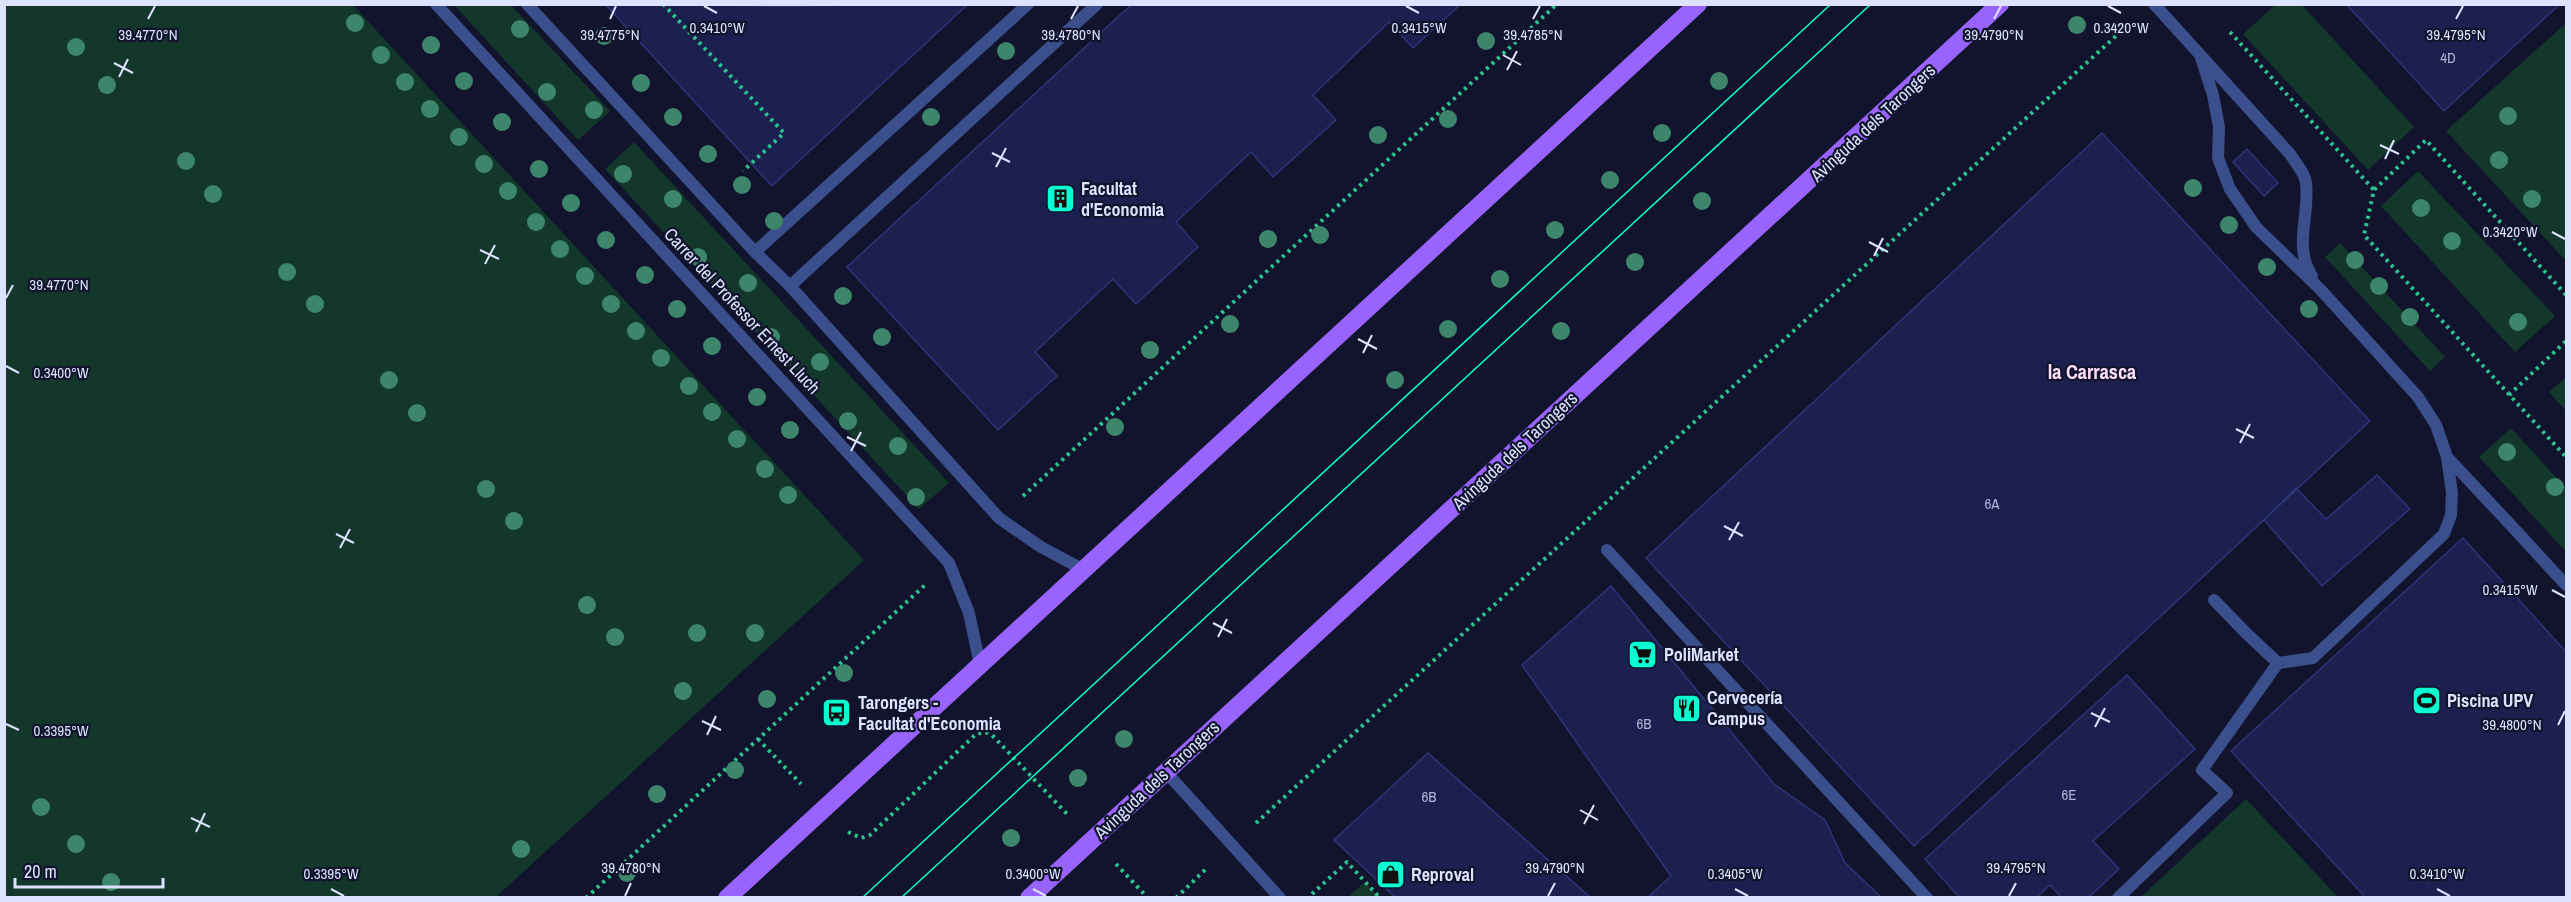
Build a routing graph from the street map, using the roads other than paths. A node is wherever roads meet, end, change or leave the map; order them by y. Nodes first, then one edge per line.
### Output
1 (436, 4) edge
2 (527, 4) edge
3 (1028, 4) edge
4 (1096, 4) edge
5 (1698, 4) edge
6 (2000, 4) edge
7 (2154, 4) edge
8 (2201, 58) junction
9 (755, 252) junction
10 (790, 286) junction
11 (2320, 289) junction
12 (2447, 457) junction
13 (1606, 550) dead end
14 (1084, 570) junction
15 (2566, 585) edge
16 (2214, 600) dead end
17 (2278, 663) junction
18 (980, 665) junction
19 (1166, 772) junction
20 (728, 897) edge
21 (1029, 897) edge
22 (1280, 897) edge
23 (1928, 897) edge
24 (2118, 897) edge

1 - 18 street, Carrer del Professor Ernest Lluch
2 - 9 street
3 - 9 street
4 - 10 street
5 - 14 main road
6 - 19 main road, Avinguda dels Tarongers
7 - 8 street
8 - 11 street
8 - 11 street
9 - 10 street
10 - 14 street
11 - 12 street
12 - 15 street
12 - 17 street
13 - 23 street
14 - 18 main road
16 - 17 street
17 - 24 street
18 - 20 main road
19 - 21 main road, Avinguda dels Tarongers
19 - 22 street

